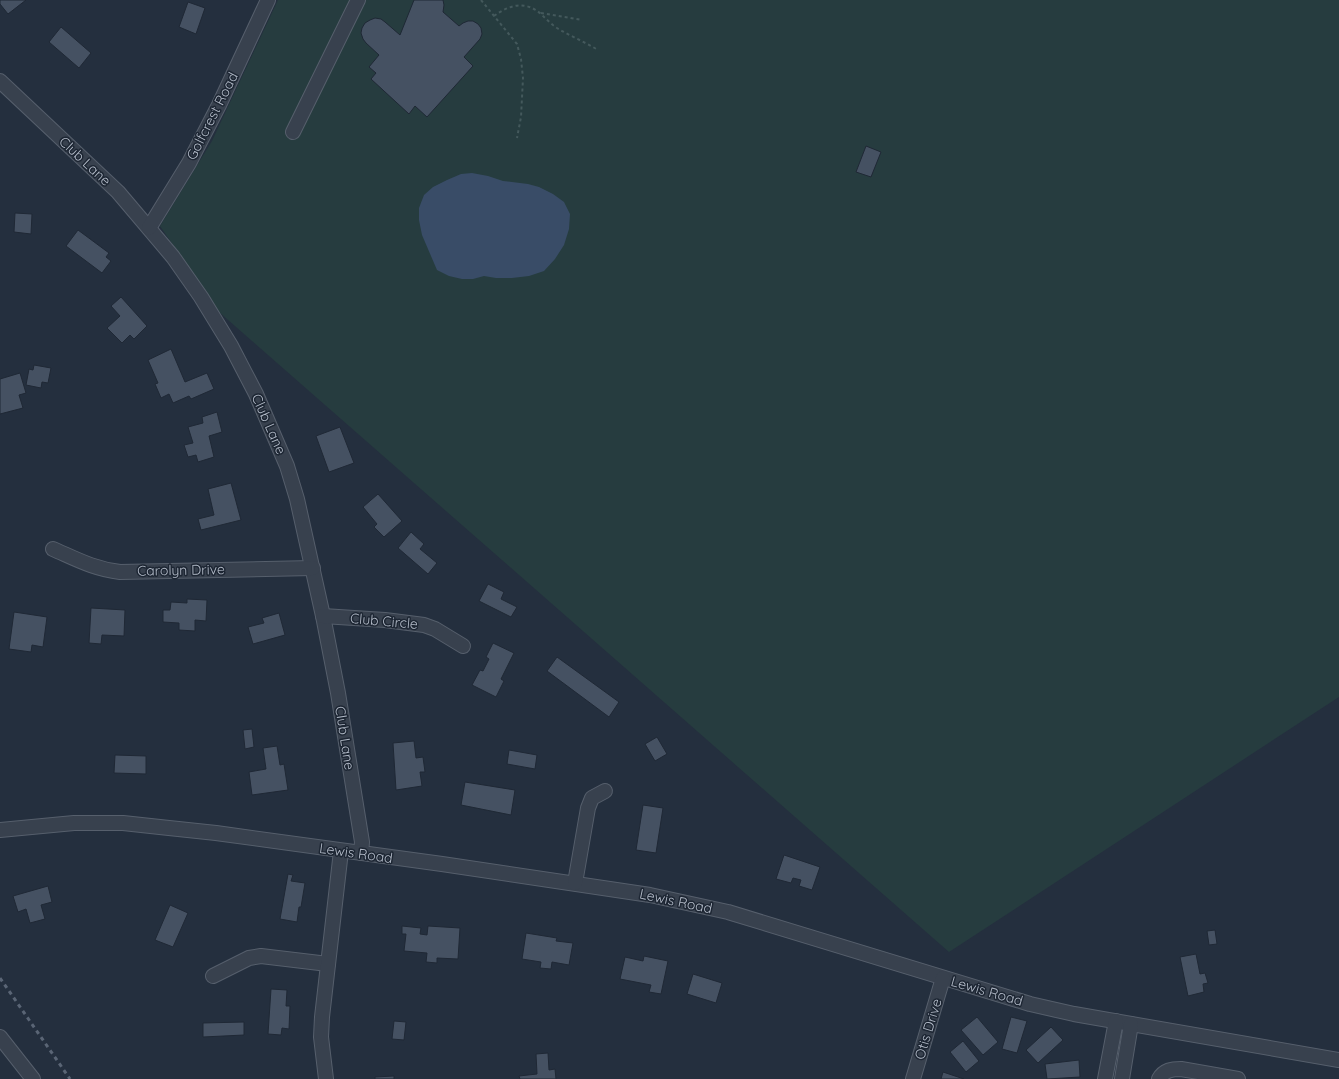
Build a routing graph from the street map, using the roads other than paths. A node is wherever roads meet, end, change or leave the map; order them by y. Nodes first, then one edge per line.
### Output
1 (268, 0) edge
2 (358, 0) edge
3 (0, 81) edge
4 (293, 132) dead end
5 (149, 228) junction
6 (53, 548) dead end
7 (313, 568) junction
8 (323, 616) junction
9 (463, 646) dead end
10 (605, 790) dead end
11 (0, 830) edge
12 (341, 851) junction
13 (361, 853) junction
14 (574, 883) junction
15 (328, 964) junction
16 (213, 976) dead end
17 (943, 978) junction
18 (1116, 1021) junction
19 (1131, 1024) junction
20 (0, 1037) edge
21 (1339, 1060) edge
22 (33, 1079) edge
23 (326, 1079) edge
24 (913, 1079) edge
25 (1105, 1079) edge
26 (1122, 1079) edge
27 (1159, 1079) edge
28 (1238, 1079) edge

1 - 5 street, Golfcrest Road
2 - 4 street
3 - 5 street, Club Lane
5 - 7 street, Club Lane
6 - 7 street, Carolyn Drive
7 - 8 street, Club Lane
8 - 9 street, Club Circle
8 - 13 street, Club Lane
10 - 14 street
11 - 12 street, Lewis Road
12 - 13 street, Lewis Road
12 - 15 street
13 - 14 street, Lewis Road
14 - 17 street, Lewis Road
15 - 16 street
15 - 23 street
17 - 18 street, Lewis Road
17 - 24 street, Otis Drive
18 - 19 street, Lewis Road
18 - 25 street
19 - 21 street, Lewis Road
19 - 26 street
20 - 22 street
27 - 28 street

